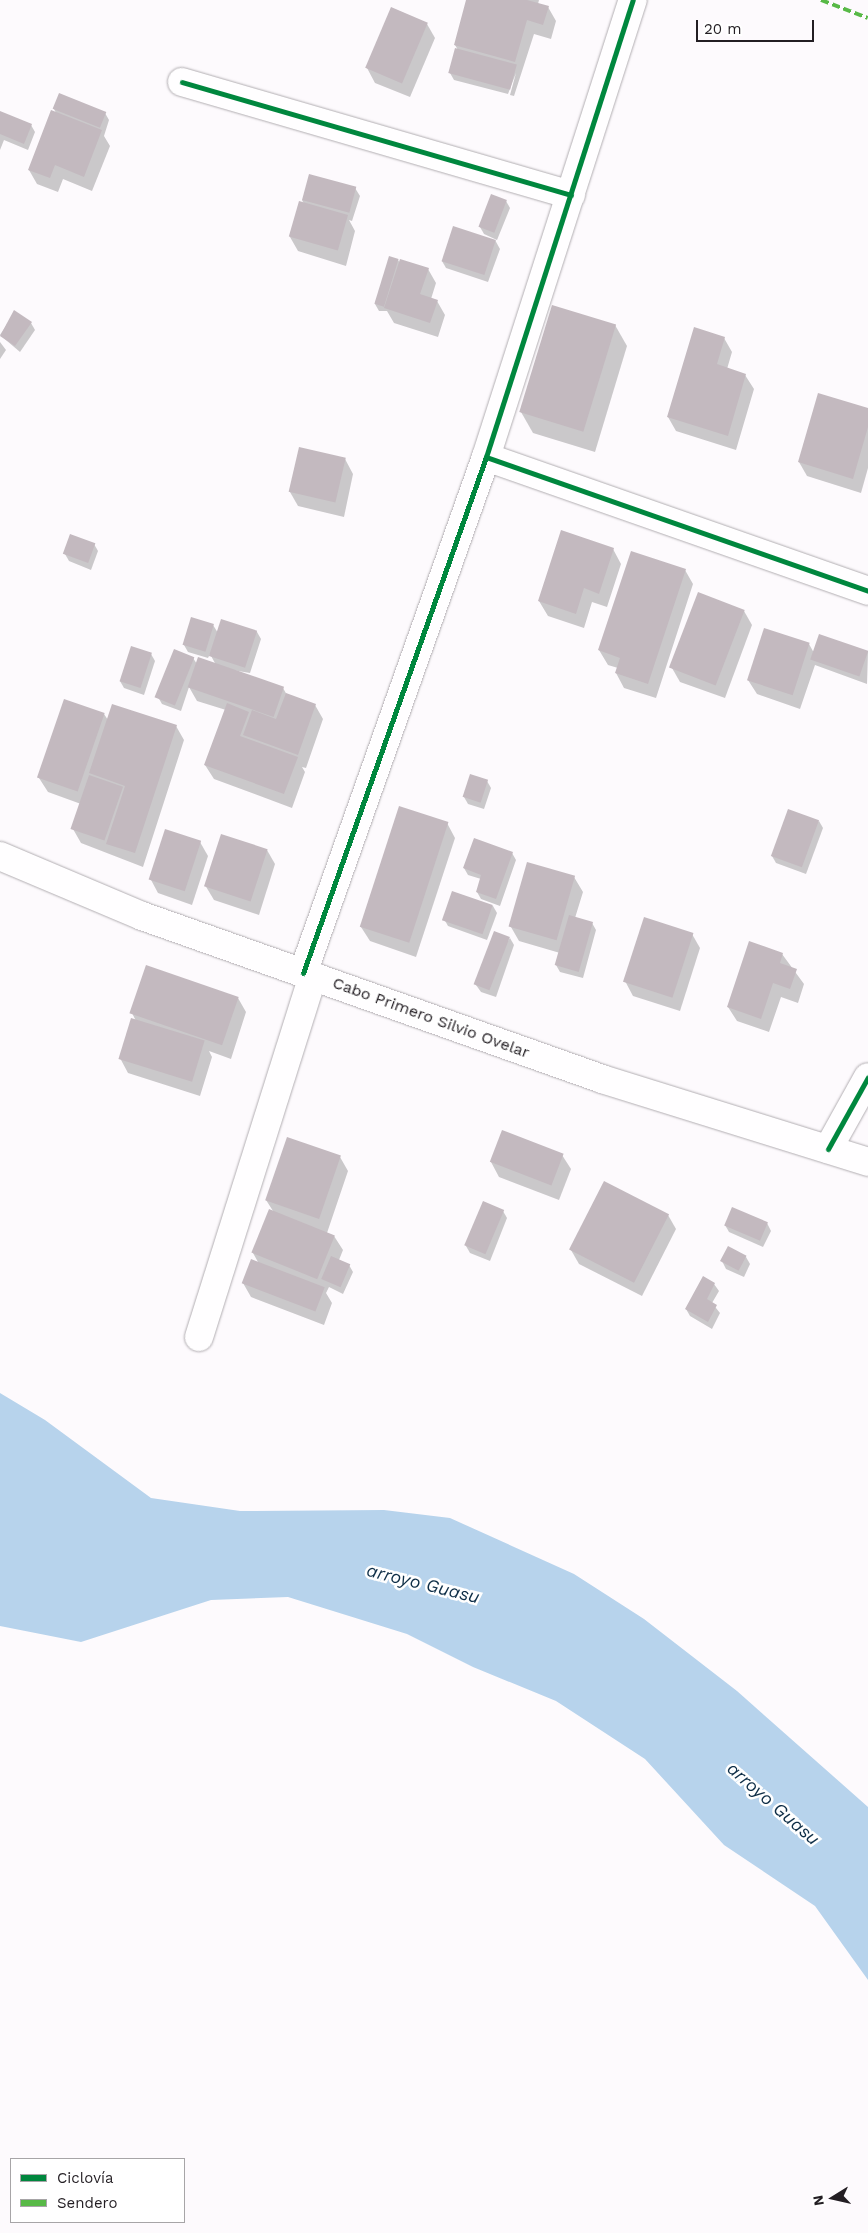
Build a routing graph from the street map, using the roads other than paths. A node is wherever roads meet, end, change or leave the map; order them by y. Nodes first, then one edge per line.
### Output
1 (633, 0) edge
2 (182, 82) dead end
3 (571, 195) junction
4 (486, 457) junction
5 (868, 591) edge
6 (0, 856) edge
7 (308, 975) junction
8 (868, 1077) edge
9 (828, 1149) junction
10 (868, 1162) edge
11 (199, 1337) dead end

1 - 3 street
2 - 3 street
3 - 4 street
4 - 5 street
4 - 7 street
6 - 7 street, Cabo Primero Silvio Ovelar
7 - 9 street, Cabo Primero Silvio Ovelar
7 - 11 street
8 - 9 street
9 - 10 street, Cabo Primero Silvio Ovelar

